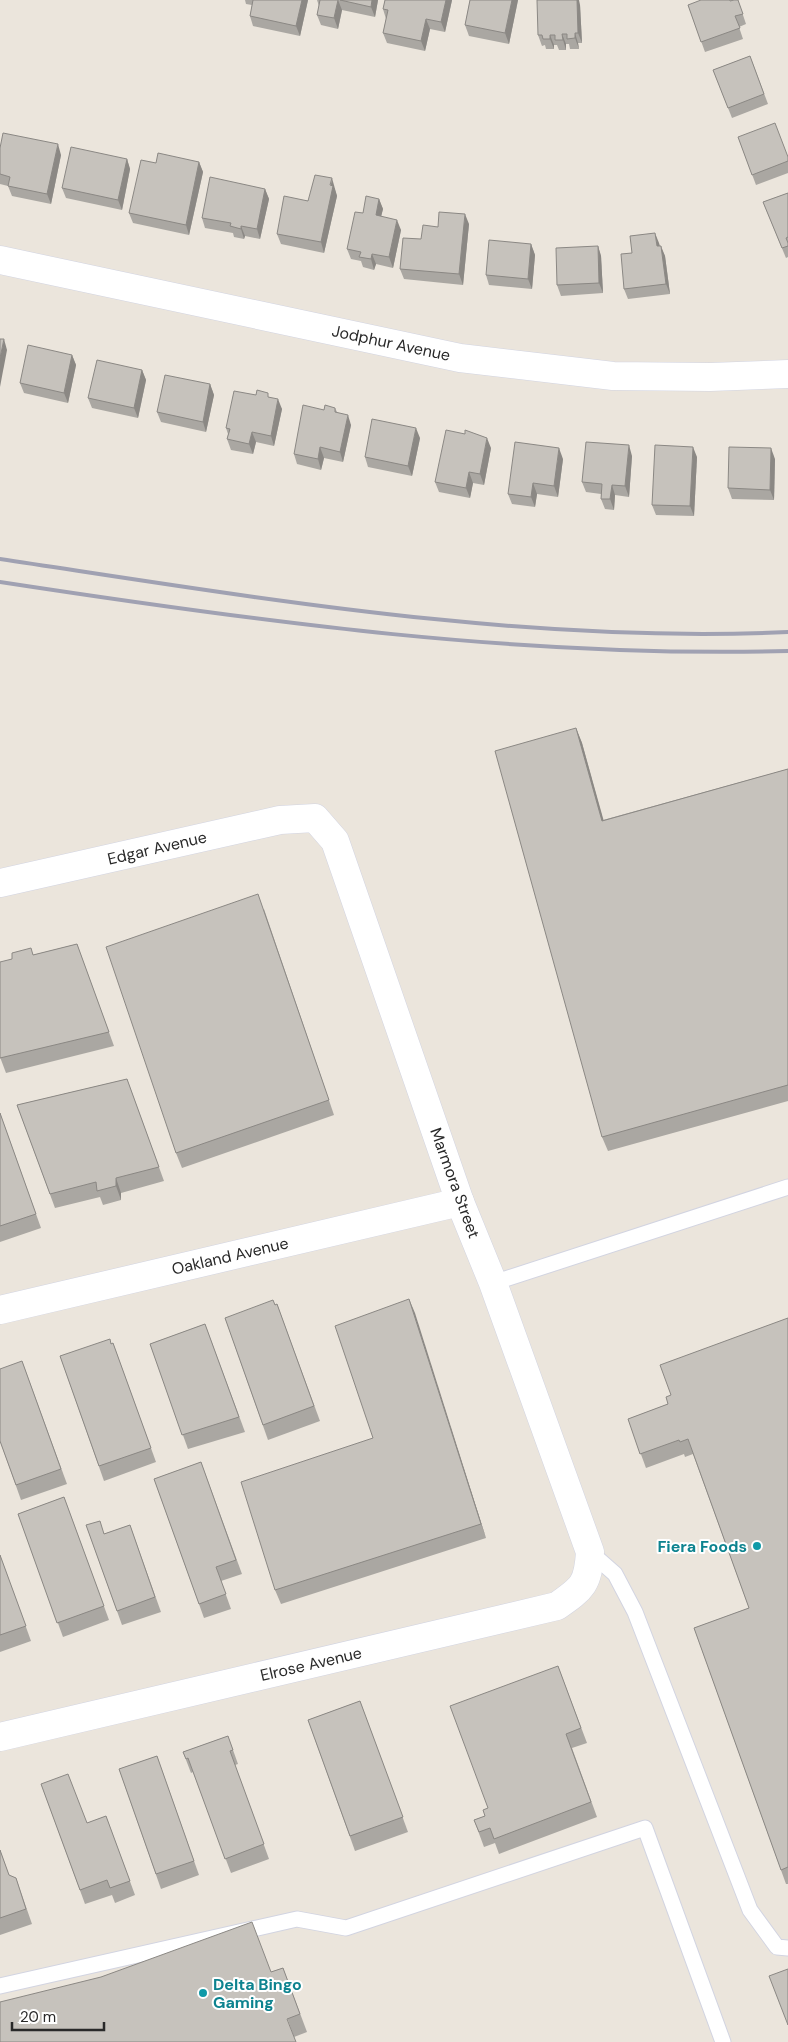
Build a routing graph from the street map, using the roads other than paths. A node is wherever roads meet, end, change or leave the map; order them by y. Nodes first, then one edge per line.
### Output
1 (0, 260) edge
2 (788, 374) edge
3 (315, 818) joint
4 (0, 883) edge
5 (788, 1187) edge
6 (460, 1202) junction
7 (493, 1283) junction
8 (0, 1310) edge
9 (590, 1552) junction
10 (0, 1737) edge
11 (788, 1948) edge
12 (0, 1986) edge
13 (723, 2042) edge

1 - 2 street, Jodphur Avenue
3 - 4 street, Edgar Avenue
3 - 6 street, Marmora Street
5 - 7 lane
6 - 7 street, Marmora Street
6 - 8 street, Oakland Avenue
7 - 9 street, Marmora Street
9 - 10 street, Elrose Avenue
9 - 11 lane
12 - 13 lane

